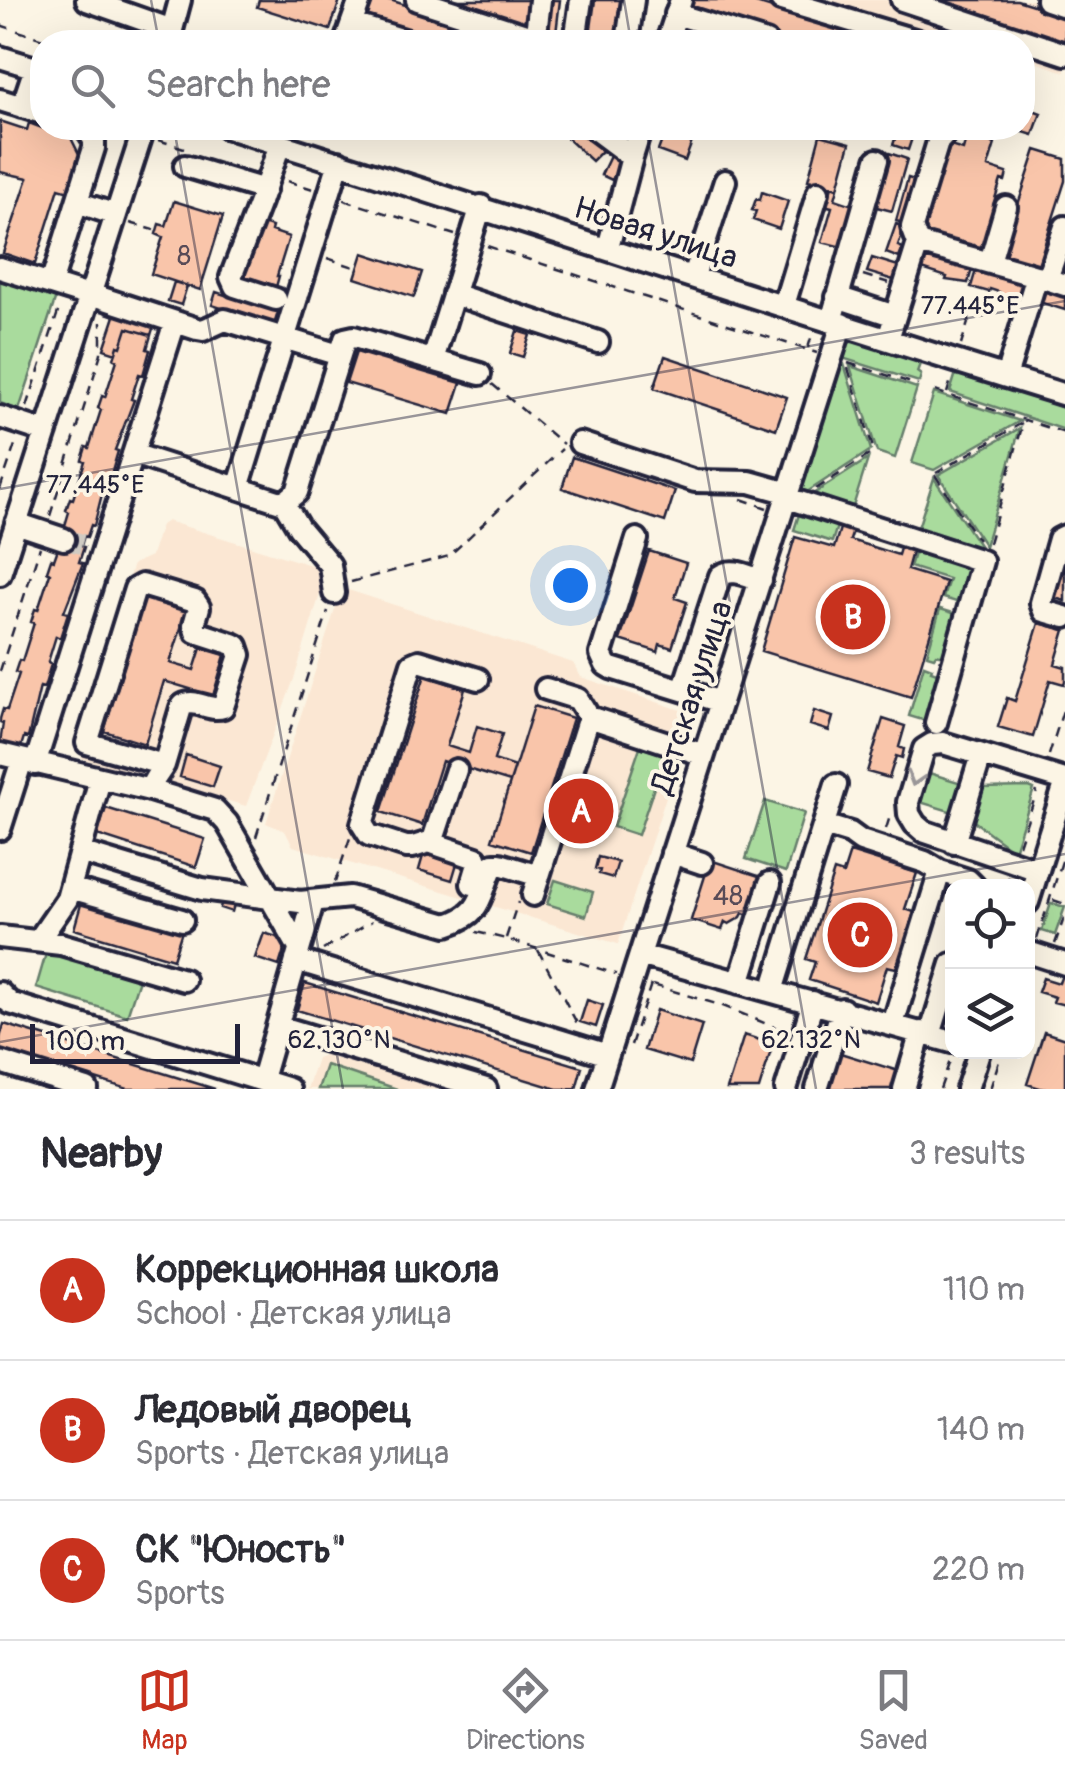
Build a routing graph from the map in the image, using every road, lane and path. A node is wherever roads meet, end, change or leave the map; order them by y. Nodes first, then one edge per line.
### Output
1 (87, 0) edge
2 (180, 0) edge
3 (360, 0) edge
4 (417, 0) edge
5 (540, 0) edge
6 (581, 0) edge
7 (633, 0) edge
8 (781, 0) edge
9 (902, 0) edge
10 (1047, 0) edge
11 (1065, 6) edge
12 (678, 7) edge
13 (0, 25) edge
14 (156, 30) edge
15 (172, 30) edge
16 (350, 30) edge
17 (506, 30) edge
18 (536, 30) edge
19 (577, 30) edge
20 (629, 30) edge
21 (736, 30) edge
22 (882, 30) edge
23 (993, 30) edge
24 (30, 35) edge
25 (1035, 44) edge
26 (1065, 54) edge
27 (0, 57) edge
28 (30, 66) edge
29 (0, 100) edge
30 (30, 109) edge
31 (94, 140) edge
32 (112, 140) edge
33 (141, 140) edge
34 (158, 140) edge
35 (278, 140) edge
36 (284, 140) edge
37 (618, 140) edge
38 (637, 140) edge
39 (940, 140) edge
40 (110, 144) dead end
41 (632, 156) junction
42 (189, 158) joint
43 (878, 160) dead end
44 (339, 162) junction
45 (724, 182) dead end
46 (267, 183) junction
47 (818, 192) dead end
48 (329, 195) junction
49 (76, 202) junction
50 (480, 206) junction
51 (1006, 208) dead end
52 (122, 219) junction
53 (1065, 227) edge
54 (154, 230) dead end
55 (470, 240) junction
56 (918, 243) junction
57 (608, 248) junction
58 (310, 253) junction
59 (990, 262) junction
60 (354, 266) dead end
61 (0, 268) edge
62 (846, 269) junction
63 (694, 276) junction
64 (1050, 280) edge
65 (58, 286) junction
66 (904, 288) junction
67 (94, 293) junction
68 (453, 294) junction
69 (838, 297) junction
70 (276, 299) dead end
71 (784, 306) junction
72 (176, 316) junction
73 (895, 316) junction
74 (836, 322) junction
75 (284, 338) junction
76 (888, 340) junction
77 (598, 342) dead end
78 (338, 356) junction
79 (831, 357) junction
80 (433, 360) junction
81 (480, 374) dead end
82 (1006, 377) junction
83 (918, 385) dead end
84 (935, 391) dead end
85 (1065, 395) edge
86 (0, 417) edge
87 (1024, 421) junction
88 (22, 424) junction
89 (46, 432) junction
90 (1065, 433) edge
91 (573, 445) joint
92 (874, 451) dead end
93 (133, 454) junction
94 (238, 488) junction
95 (0, 489) edge
96 (788, 496) junction
97 (284, 503) junction
98 (16, 524) junction
99 (1065, 536) edge
100 (64, 539) junction
101 (637, 539) dead end
102 (102, 551) junction
103 (0, 574) edge
104 (761, 580) junction
105 (334, 589) junction
106 (1065, 618) edge
107 (0, 671) edge
108 (478, 679) dead end
109 (546, 690) dead end
110 (684, 690) junction
111 (721, 702) junction
112 (1065, 704) edge
113 (589, 717) junction
114 (936, 723) dead end
115 (0, 754) edge
116 (704, 754) junction
117 (982, 754) junction
118 (28, 762) junction
119 (164, 765) junction
120 (456, 770) dead end
121 (1043, 774) junction
122 (100, 779) junction
123 (1065, 782) edge
124 (836, 785) dead end
125 (150, 790) junction
126 (824, 825) junction
127 (1059, 825) edge
128 (0, 829) edge
129 (364, 829) junction
130 (432, 843) junction
131 (954, 843) junction
132 (248, 849) junction
133 (80, 852) junction
134 (1065, 852) edge
135 (672, 853) junction
136 (702, 863) dead end
137 (1014, 863) junction
138 (1038, 870) junction
139 (940, 871) junction
140 (965, 879) edge
141 (1009, 879) edge
142 (1035, 880) edge
143 (770, 883) dead end
144 (70, 888) junction
145 (231, 892) junction
146 (271, 898) junction
147 (322, 900) junction
148 (390, 910) junction
149 (1065, 915) edge
150 (182, 920) dead end
151 (461, 920) junction
152 (0, 937) edge
153 (38, 941) junction
154 (537, 949) dead end
155 (640, 954) junction
156 (300, 957) junction
157 (1044, 958) edge
158 (950, 969) edge
159 (184, 980) dead end
160 (739, 983) junction
161 (772, 991) junction
162 (0, 993) edge
163 (813, 1002) junction
164 (842, 1009) junction
165 (893, 1024) junction
166 (278, 1026) junction
167 (926, 1034) junction
168 (945, 1040) edge
169 (600, 1053) junction
170 (950, 1059) edge
171 (977, 1059) edge
172 (1000, 1059) edge
173 (0, 1062) edge
174 (262, 1080) junction
175 (87, 1089) edge
176 (289, 1089) edge
177 (486, 1089) edge
178 (598, 1089) edge
179 (786, 1089) edge
180 (817, 1089) edge
181 (904, 1089) edge
182 (940, 1089) edge
183 (967, 1089) edge
184 (990, 1089) edge

1 - 14 street
2 - 15 street
3 - 16 street
4 - 17 street
5 - 18 street
6 - 19 street
7 - 20 street
8 - 22 street
9 - 23 street
10 - 11 street
12 - 21 street
13 - 24 path
25 - 26 street
27 - 28 street
29 - 30 street
31 - 49 street
32 - 40 path
33 - 52 street
34 - 42 path
35 - 46 street
36 - 44 street, Новая улица
37 - 41 street
38 - 41 street
39 - 56 street
41 - 57 street
42 - 46 street
43 - 62 street, Детская улица
44 - 48 street
44 - 50 street, Новая улица
45 - 63 street
46 - 48 path
46 - 70 street
47 - 71 street
48 - 55 path
48 - 58 street
49 - 52 street
49 - 65 street
50 - 55 street
50 - 57 street, Новая улица
51 - 59 street
52 - 54 path
52 - 67 street
53 - 64 street
55 - 68 street
55 - 79 path
56 - 59 street
56 - 66 street
57 - 63 street, Новая улица
58 - 60 path
58 - 75 street
59 - 64 street
61 - 65 street
62 - 66 path
62 - 69 street, Детская улица
63 - 71 street, Новая улица
64 - 82 street
65 - 67 street
65 - 88 path
66 - 73 street
67 - 72 street
67 - 89 street
67 - 100 path
68 - 77 street
68 - 80 street
69 - 73 street
69 - 74 street, Детская улица
71 - 74 street, Новая улица
72 - 75 street
72 - 93 street
73 - 76 street
74 - 76 street, Новая улица
74 - 79 street, Детская улица
75 - 78 street
75 - 94 street
76 - 82 street, Новая улица
78 - 80 street
78 - 97 street
79 - 96 street, Детская улица
80 - 81 street
82 - 85 street, Новая улица
83 - 92 path
84 - 87 path
86 - 88 street
87 - 87 path
87 - 90 path
88 - 89 street
88 - 95 path
89 - 98 street
91 - 96 street
91 - 105 path
93 - 94 street
93 - 102 street
94 - 97 street
96 - 104 street, Детская улица
96 - 114 street
97 - 105 street
98 - 100 street
98 - 103 street
99 - 106 street
100 - 102 street
100 - 107 path
101 - 110 street
102 - 118 street
104 - 110 street
104 - 111 street, Детская улица
105 - 132 path
108 - 129 street
109 - 113 street
110 - 111 street
111 - 116 street, Детская улица
112 - 121 path
113 - 116 street
113 - 151 street
115 - 118 street
116 - 135 street, Детская улица
117 - 121 street
117 - 131 street
117 -> 131 street
118 - 122 street
118 - 128 street
119 - 119 street
119 - 125 street
120 - 130 street
121 - 123 street
121 - 137 path
122 - 125 street
122 - 133 street
123 - 127 street
124 - 126 street
125 - 132 street
126 - 139 street
126 - 161 street
127 - 138 street
129 - 130 street
129 - 147 path
130 - 151 street
131 - 137 street
132 - 145 street
132 - 146 street
133 - 144 street
133 - 145 street
134 - 157 path
135 - 136 street
135 - 155 street, Детская улица
137 - 138 street
137 - 141 path
138 - 142 street
139 - 140 street
139 - 165 street
143 - 160 street
144 - 150 street
144 - 153 street
145 - 146 street
146 - 147 street
146 - 156 street
147 - 148 street
147 - 156 street
148 - 151 street
148 - 156 path
149 - 157 path
152 - 153 street
153 - 159 street
154 - 169 path
155 - 160 street
155 - 169 street, Детская улица
156 - 166 street
156 - 169 street
158 - 167 street
160 - 161 street
161 - 163 street
162 - 174 street
163 - 164 street
163 - 179 street
164 - 165 street
164 - 180 street
165 - 167 street
166 - 174 street
166 - 177 street
167 - 168 street
167 - 181 street
169 - 178 street, Детская улица
170 - 182 path
171 - 183 street
172 - 184 path
173 - 175 street
174 - 176 street

